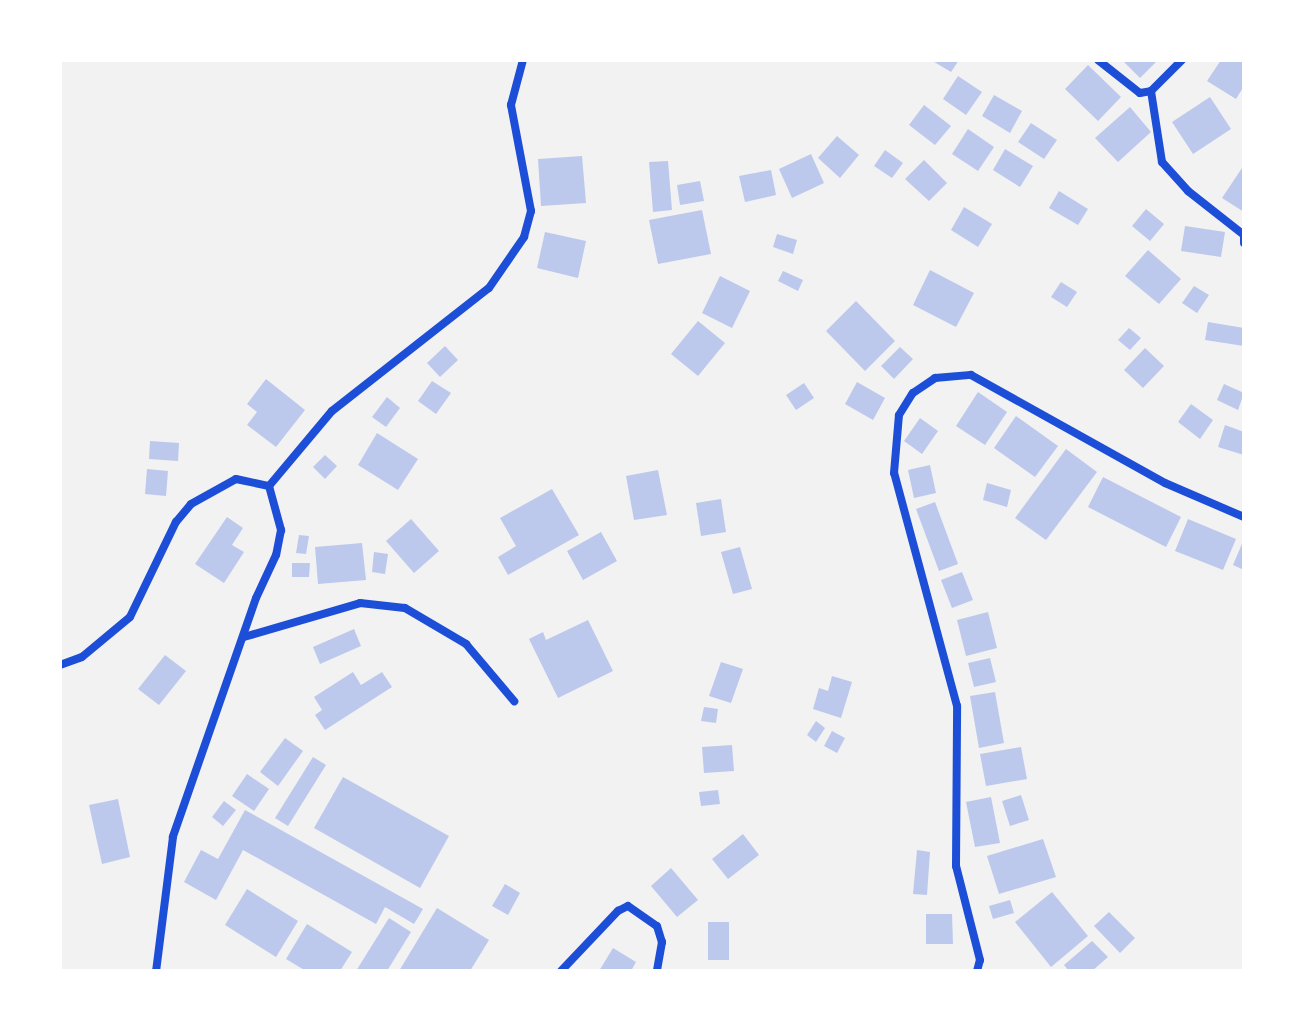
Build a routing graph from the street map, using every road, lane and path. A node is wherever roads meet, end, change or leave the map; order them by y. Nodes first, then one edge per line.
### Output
1 (523, 60) edge
2 (1098, 60) edge
3 (1179, 62) edge
4 (1151, 91) junction
5 (1244, 243) edge
6 (269, 486) junction
7 (1244, 517) edge
8 (244, 637) junction
9 (60, 665) edge
10 (514, 701) dead end
11 (156, 971) edge
12 (561, 971) edge
13 (657, 971) edge
14 (977, 971) edge

1 - 6 street
2 - 4 street
3 - 4 street
4 - 5 street
6 - 8 street
6 - 9 street
7 - 14 street
8 - 10 street
8 - 11 street
12 - 13 street

